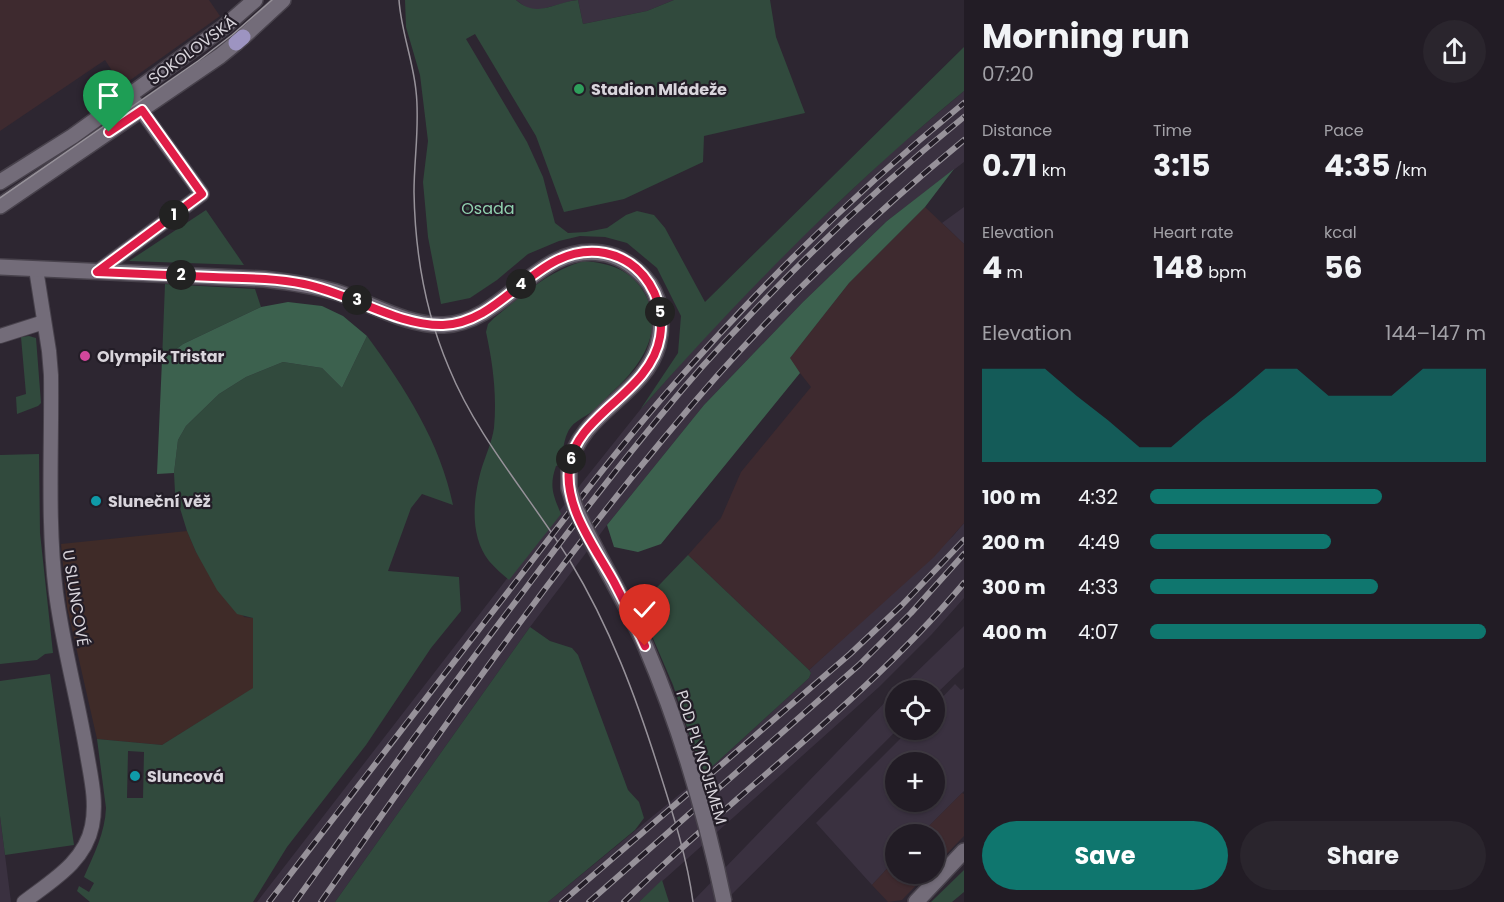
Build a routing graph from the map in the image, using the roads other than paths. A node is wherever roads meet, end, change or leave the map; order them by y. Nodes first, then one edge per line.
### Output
1 (255, 0) edge
2 (283, 0) edge
3 (130, 95) junction
4 (143, 111) junction
5 (0, 182) edge
6 (0, 206) edge
7 (0, 267) edge
8 (36, 269) junction
9 (97, 272) junction
10 (44, 322) junction
11 (0, 336) edge
12 (964, 850) edge
13 (24, 902) edge
14 (724, 902) edge
15 (915, 902) edge

1 - 3 main road, SOKOLOVSKÁ
2 - 4 main road, SOKOLOVSKÁ
3 - 4 street
3 - 5 main road, SOKOLOVSKÁ
4 - 6 main road, SOKOLOVSKÁ
4 - 9 street
7 - 8 main road, POD PLYNOJEMEM
8 - 9 main road, POD PLYNOJEMEM
8 - 10 street, U SLUNCOVÉ
9 - 14 main road, POD PLYNOJEMEM, bridge
10 - 11 street
10 - 13 street, U SLUNCOVÉ
12 - 15 main road

